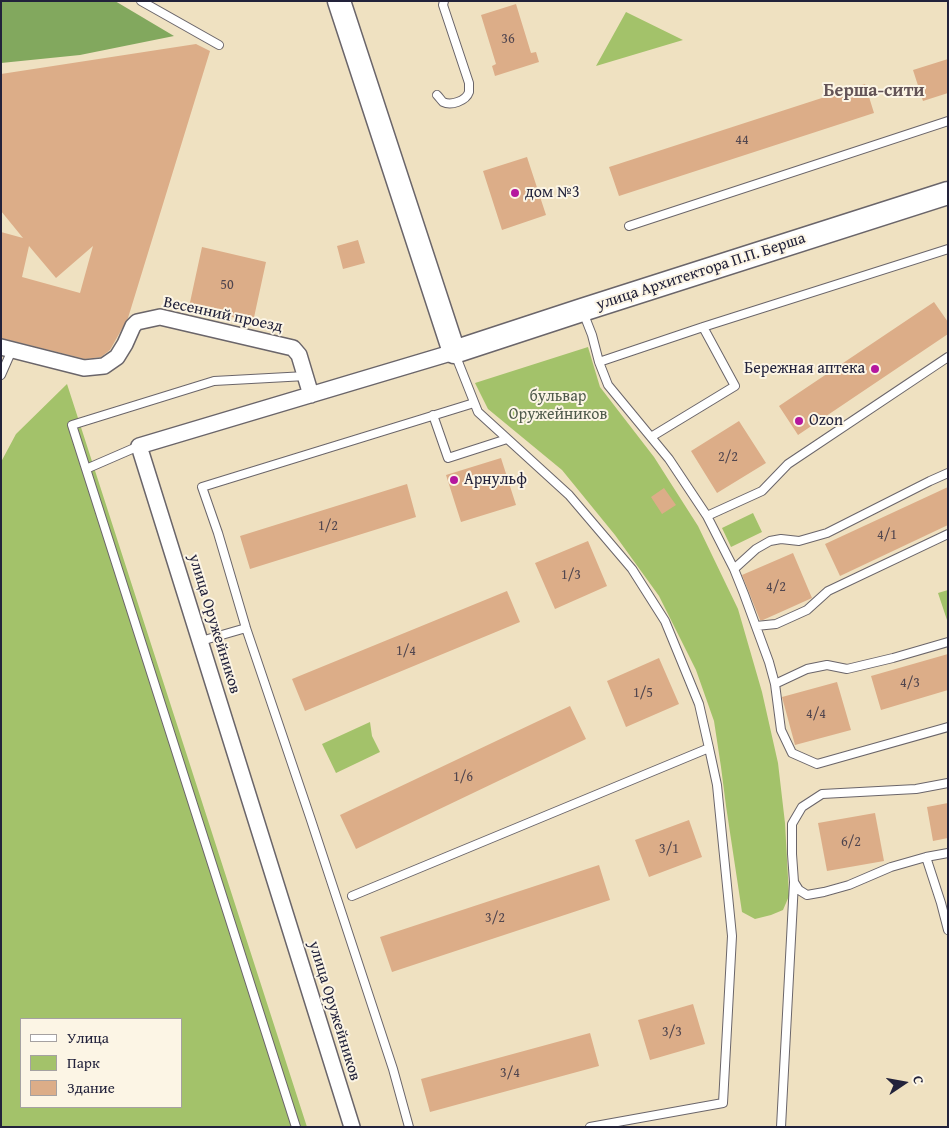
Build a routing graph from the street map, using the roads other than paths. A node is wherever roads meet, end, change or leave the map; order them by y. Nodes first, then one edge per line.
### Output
1 (141, 1) edge
2 (339, 1) edge
3 (444, 1) edge
4 (219, 46) dead end
5 (438, 95) dead end
6 (948, 121) edge
7 (948, 193) edge
8 (629, 226) dead end
9 (948, 248) edge
10 (582, 310) junction
11 (703, 327) junction
12 (7, 348) edge
13 (454, 352) junction
14 (948, 357) edge
15 (599, 362) junction
16 (1, 375) edge
17 (306, 376) junction
18 (311, 395) junction
19 (474, 402) junction
20 (433, 415) junction
21 (651, 437) junction
22 (507, 439) junction
23 (139, 446) junction
24 (86, 469) junction
25 (948, 473) edge
26 (707, 516) junction
27 (948, 534) edge
28 (734, 569) junction
29 (756, 626) junction
30 (246, 628) junction
31 (201, 642) junction
32 (948, 642) edge
33 (775, 684) junction
34 (948, 727) edge
35 (709, 748) junction
36 (948, 784) edge
37 (948, 853) edge
38 (926, 857) junction
39 (794, 882) junction
40 (352, 896) dead end
41 (948, 930) edge
42 (296, 1127) edge
43 (352, 1127) edge
44 (409, 1127) edge
45 (590, 1127) edge
46 (781, 1127) edge

1 - 4 lane
2 - 13 street
3 - 5 lane
6 - 8 lane
7 - 10 street, улица Архитектора П.П. Берша
9 - 11 lane
10 - 13 street, улица Архитектора П.П. Берша
10 - 15 lane
11 - 15 lane
11 - 21 lane
12 - 16 lane
12 - 17 street, Весенний проезд
13 - 18 street
13 - 19 lane
14 - 26 lane
15 - 21 lane
17 - 18 street, Весенний проезд
17 - 24 lane
18 - 23 street
19 - 20 lane
19 - 22 lane
20 - 22 lane
20 - 30 lane
21 - 26 lane
22 - 35 lane
23 - 24 lane
23 - 31 street, улица Оружейников
24 - 42 lane
25 - 28 lane
26 - 28 lane
27 - 29 lane
28 - 29 lane
29 - 33 lane
30 - 31 lane
30 - 44 lane
31 - 43 street, улица Оружейников
32 - 33 lane
33 - 34 lane
35 - 40 lane
35 - 45 lane
36 - 39 lane
37 - 38 lane
38 - 39 lane
38 - 41 lane
39 - 46 lane

